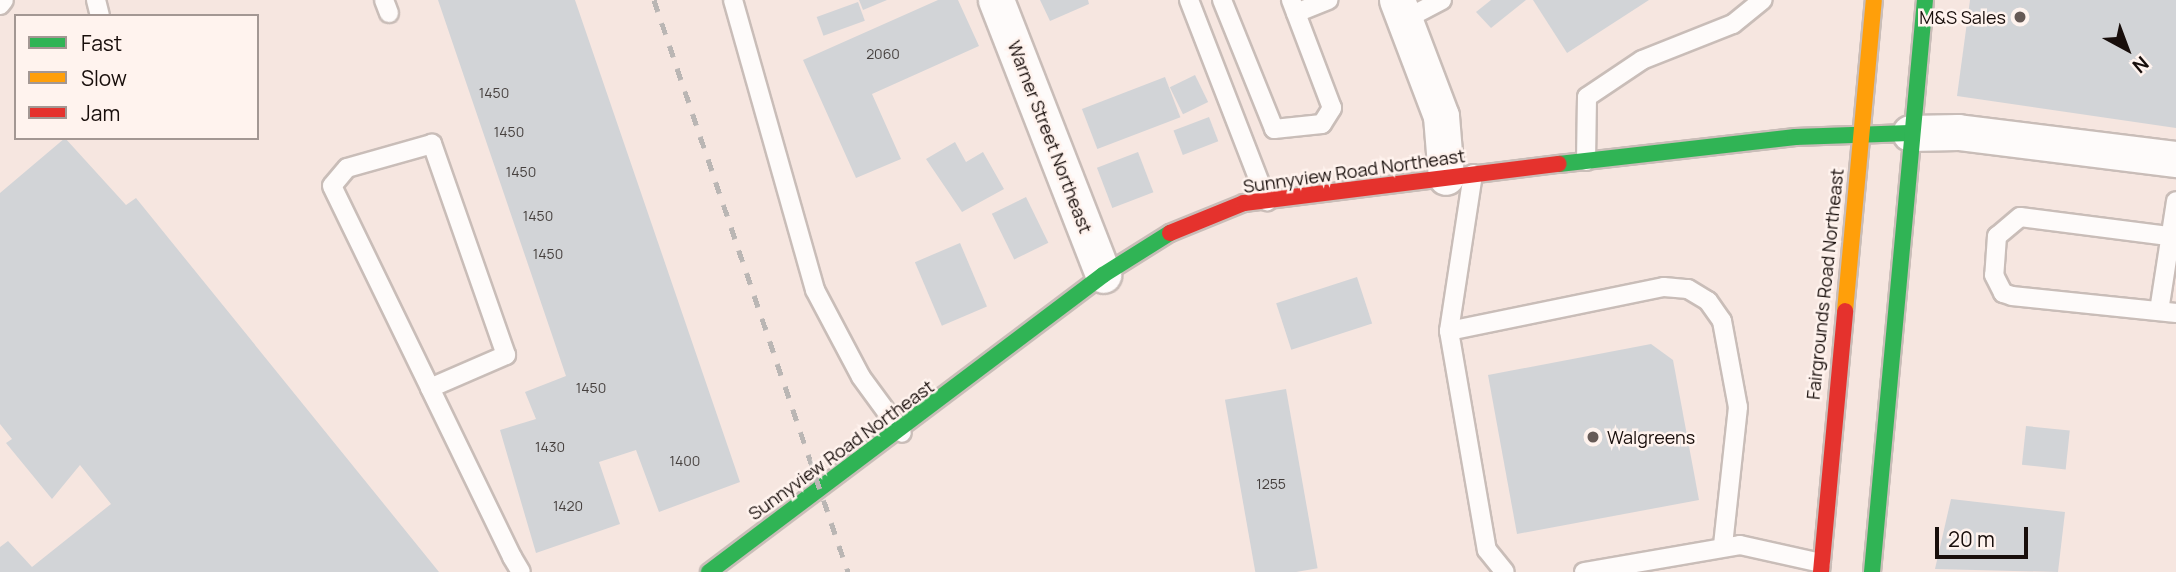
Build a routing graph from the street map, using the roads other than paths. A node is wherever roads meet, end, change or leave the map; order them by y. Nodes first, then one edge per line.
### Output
1 (5, 0) edge
2 (733, 0) edge
3 (996, 0) edge
4 (1189, 0) edge
5 (1222, 0) edge
6 (1328, 0) edge
7 (1442, 0) edge
8 (1763, 0) edge
9 (1874, 0) edge
10 (1925, 0) edge
11 (0, 5) edge
12 (1294, 6) edge
13 (1400, 10) edge
14 (1910, 133) junction
15 (1858, 134) junction
16 (2176, 159) edge
17 (1586, 161) junction
18 (1459, 176) junction
19 (1267, 201) junction
20 (2176, 201) edge
21 (2172, 237) edge
22 (1103, 275) junction
23 (2167, 312) edge
24 (1449, 331) junction
25 (429, 388) junction
26 (902, 433) junction
27 (1723, 546) junction
28 (1821, 568) edge
29 (521, 572) edge
30 (709, 572) edge
31 (1506, 572) edge
32 (1584, 572) edge
33 (1872, 572) edge

1 - 11 lane
2 - 26 lane
3 - 22 street, Warner Street Northeast
4 - 19 lane
5 - 12 lane
6 - 12 lane
7 - 13 lane
8 - 17 lane
9 - 15 main road, Fairgrounds Road Northeast
10 - 14 main road
13 - 18 street
14 - 15 main road, Sunnyview Road Northeast
14 - 16 street
14 - 33 main road
15 - 17 main road, Sunnyview Road Northeast
15 - 28 main road, Fairgrounds Road Northeast
17 - 18 main road, Sunnyview Road Northeast
18 - 19 main road, Sunnyview Road Northeast
18 - 24 lane
19 - 22 main road, Sunnyview Road Northeast
20 - 21 lane
21 - 23 lane
21 - 23 lane
22 - 26 main road, Sunnyview Road Northeast
24 - 27 lane
24 - 31 lane
25 - 25 lane
25 - 29 lane
26 - 30 main road, Sunnyview Road Northeast
27 - 28 lane
27 - 32 lane

